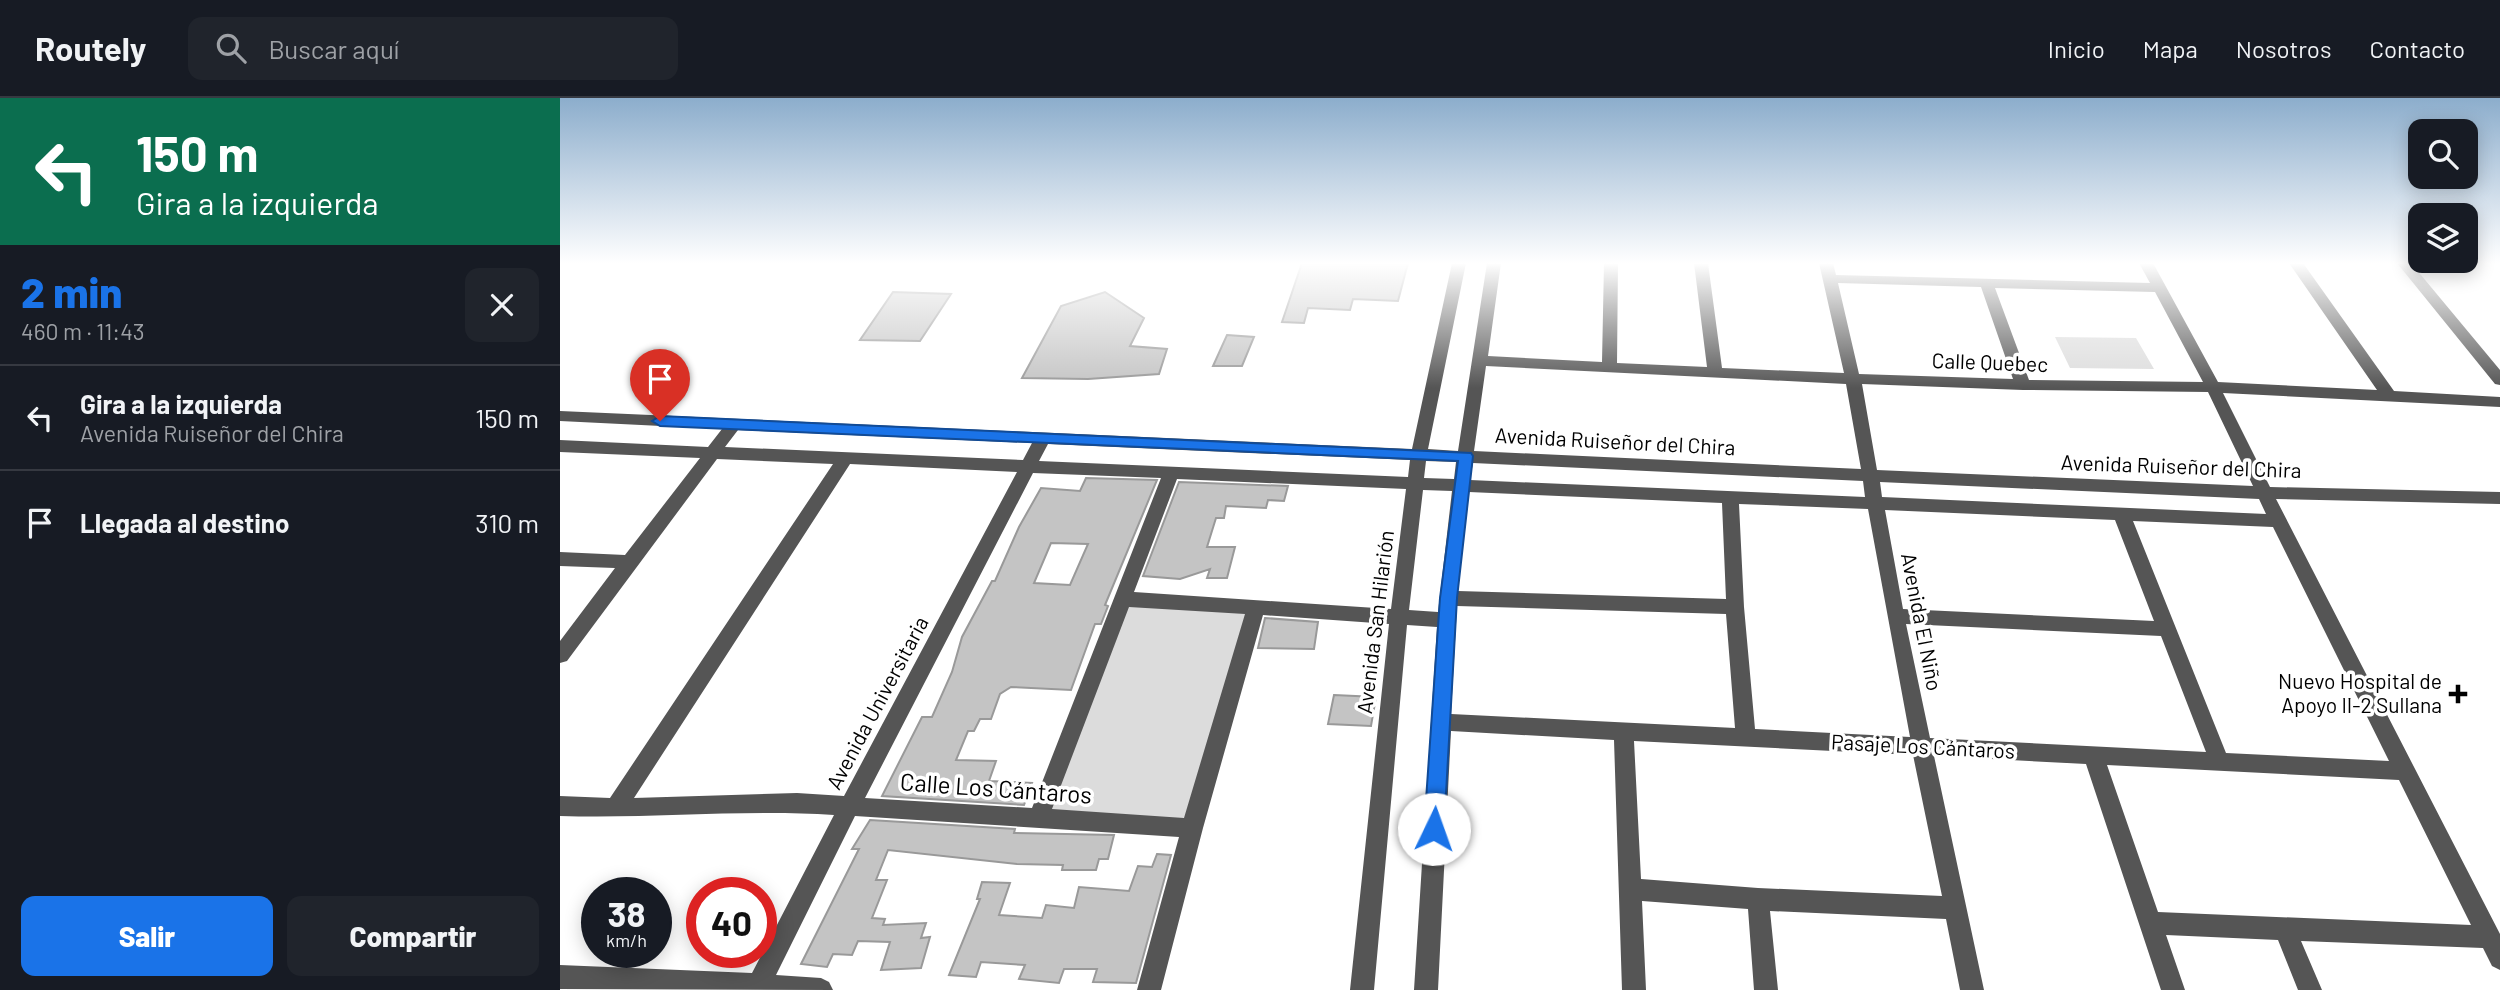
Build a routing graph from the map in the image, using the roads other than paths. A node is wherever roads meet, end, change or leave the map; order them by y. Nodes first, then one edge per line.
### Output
1 (1450, 305) edge
2 (1488, 305) edge
3 (1610, 305) edge
4 (1706, 305) edge
5 (1836, 305) edge
6 (1994, 305) edge
7 (2169, 305) edge
8 (2325, 305) edge
9 (2438, 305) edge
10 (1480, 360) junction
11 (1609, 367) junction
12 (1715, 373) junction
13 (1853, 379) junction
14 (2500, 380) edge
15 (2023, 385) junction
16 (2213, 387) junction
17 (2388, 394) junction
18 (2500, 402) edge
19 (560, 416) edge
20 (734, 424) junction
21 (1043, 438) junction
22 (560, 446) edge
23 (714, 453) junction
24 (1419, 453) junction
25 (1466, 456) junction
26 (845, 459) junction
27 (1028, 466) junction
28 (1171, 474) junction
29 (1871, 474) junction
30 (1416, 485) junction
31 (1461, 486) junction
32 (2264, 492) junction
33 (1730, 496) junction
34 (2500, 498) edge
35 (1875, 502) junction
36 (2121, 513) junction
37 (2277, 521) junction
38 (560, 559) edge
39 (628, 562) junction
40 (1448, 598) junction
41 (1123, 599) junction
42 (1257, 606) junction
43 (1735, 607) junction
44 (1399, 616) junction
45 (1895, 616) junction
46 (1447, 620) junction
47 (2167, 629) junction
48 (560, 655) edge
49 (1440, 722) junction
50 (1624, 733) junction
51 (1746, 738) junction
52 (1923, 747) junction
53 (2094, 755) junction
54 (2219, 760) junction
55 (2407, 771) junction
56 (850, 805) junction
57 (560, 806) edge
58 (615, 808) junction
59 (1038, 819) junction
60 (1192, 828) junction
61 (1630, 889) junction
62 (1758, 899) junction
63 (1954, 908) junction
64 (2151, 923) junction
65 (2285, 929) junction
66 (2495, 948) edge
67 (560, 977) edge
68 (758, 987) edge
69 (821, 990) edge
70 (1149, 990) edge
71 (1362, 990) edge
72 (1426, 990) edge
73 (1634, 990) edge
74 (1766, 990) edge
75 (1972, 990) edge
76 (2173, 990) edge
77 (2310, 990) edge

1 - 24 street, Avenida San Hilarión
2 - 10 street
3 - 11 street
4 - 12 street
5 - 13 street, Avenida El Niño
6 - 15 street
7 - 16 street
8 - 17 street
9 - 14 street
10 - 11 street, Calle Quebec
10 - 25 street
11 - 12 street, Calle Quebec
12 - 13 street, Calle Quebec
13 - 15 street, Calle Quebec
13 - 29 street, Avenida El Niño
15 - 16 street, Calle Quebec
16 - 17 street, Calle Quebec
16 - 32 street
17 - 18 street, Calle Quebec
19 - 20 street, Avenida Ruiseñor del Chira
20 - 21 street, Avenida Ruiseñor del Chira
20 - 23 street
21 - 24 street, Avenida Ruiseñor del Chira
21 - 27 street, Avenida Universitaria
22 - 23 street
23 - 26 street
23 - 39 street
24 - 25 street, Avenida Ruiseñor del Chira
24 - 30 street, Avenida San Hilarión
25 - 29 street, Avenida Ruiseñor del Chira
25 - 31 street
26 - 27 street
26 - 58 street
27 - 28 street
27 - 56 street, Avenida Universitaria
28 - 30 street
28 - 41 street
29 - 32 street, Avenida Ruiseñor del Chira
29 - 35 street, Avenida El Niño
30 - 31 street
30 - 44 street, Avenida San Hilarión
31 - 33 street
31 - 40 street
32 - 34 street, Avenida Ruiseñor del Chira
32 - 37 street
33 - 35 street
33 - 43 street
35 - 36 street
35 - 45 street, Avenida El Niño
36 - 37 street
36 - 47 street
37 - 55 street
38 - 39 street
39 - 48 street
40 - 43 street
40 - 46 street
41 - 42 street
41 - 59 street
42 - 44 street
42 - 60 street
43 - 51 street
44 - 46 street
44 - 71 street, Avenida San Hilarión
45 - 47 street
45 - 52 street, Avenida El Niño
46 - 49 street
47 - 54 street
49 - 50 street, Pasaje Los Cántaros
49 - 72 street
50 - 51 street, Pasaje Los Cántaros
50 - 61 street
51 - 52 street, Pasaje Los Cántaros
52 - 53 street, Pasaje Los Cántaros
52 - 63 street, Avenida El Niño
53 - 54 street, Pasaje Los Cántaros
53 - 64 street
54 - 55 street, Pasaje Los Cántaros
55 - 66 street
56 - 58 street, Calle Los Cántaros
56 - 59 street, Calle Los Cántaros
56 - 68 street, Avenida Universitaria
57 - 58 street, Calle Los Cántaros
59 - 60 street, Calle Los Cántaros
60 - 70 street
61 - 62 street
61 - 73 street
62 - 63 street
62 - 74 street
63 - 75 street, Avenida El Niño
64 - 65 street
64 - 76 street
65 - 66 street
65 - 77 street
67 - 68 street
68 - 69 street

